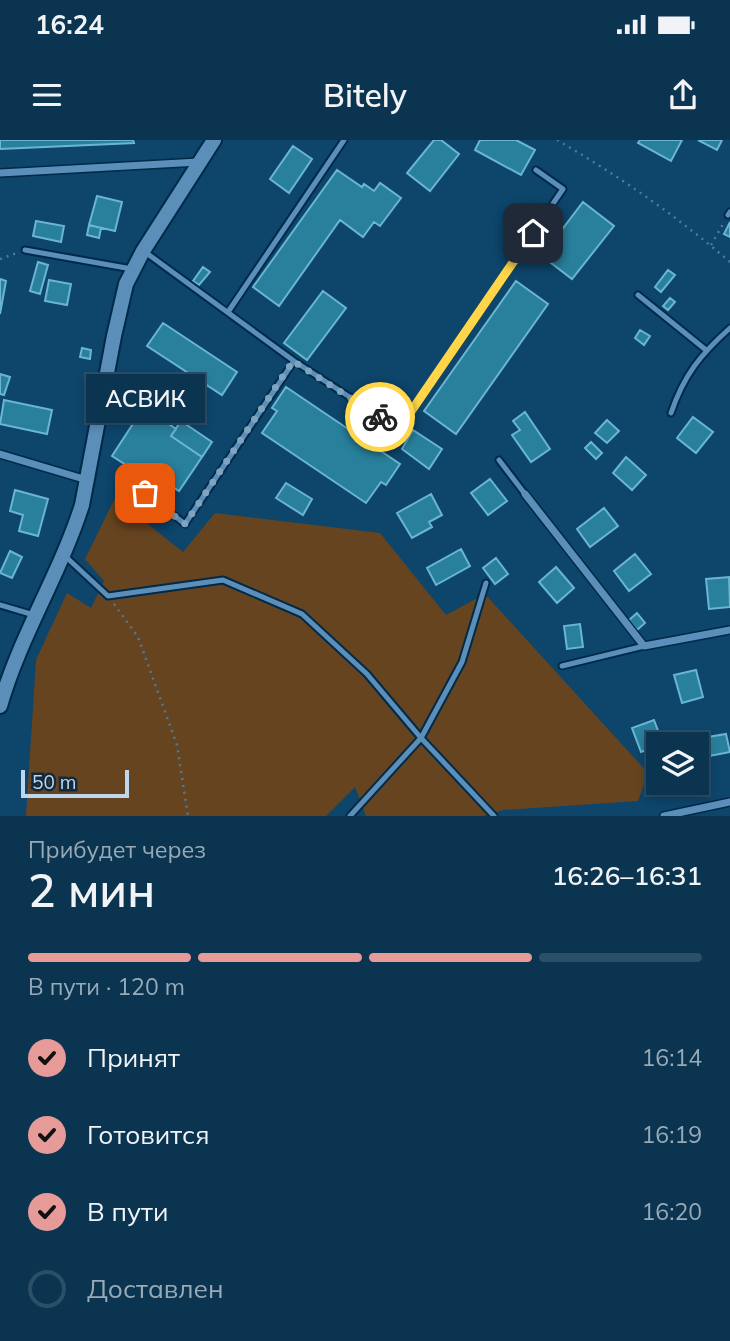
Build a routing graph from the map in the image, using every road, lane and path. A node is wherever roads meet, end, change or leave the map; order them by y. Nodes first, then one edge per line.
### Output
1 (214, 140) edge
2 (344, 140) edge
3 (557, 140) edge
4 (200, 162) junction
5 (536, 170) dead end
6 (0, 173) edge
7 (729, 214) edge
8 (710, 245) junction
9 (25, 250) joint
10 (143, 251) junction
11 (0, 259) edge
12 (730, 262) edge
13 (132, 269) junction
14 (638, 295) dead end
15 (228, 312) junction
16 (730, 328) edge
17 (706, 350) junction
18 (293, 361) junction
19 (671, 414) dead end
20 (0, 454) edge
21 (499, 460) dead end
22 (88, 480) junction
23 (145, 493) dead end
24 (525, 494) joint
25 (63, 554) junction
26 (486, 583) dead end
27 (108, 596) junction
28 (0, 605) edge
29 (34, 615) junction
30 (730, 630) edge
31 (644, 646) junction
32 (562, 666) dead end
33 (0, 706) edge
34 (421, 738) junction
35 (730, 803) edge
36 (188, 816) edge
37 (350, 816) edge
38 (494, 816) edge
39 (663, 816) edge

1 - 4 street
2 - 15 lane
3 - 8 path
4 - 6 street
4 - 10 street
5 - 18 lane
7 - 8 path
8 - 12 path
9 - 11 path
9 - 13 lane
10 - 13 street
10 - 15 lane
13 - 22 street
14 - 17 lane
15 - 18 lane
16 - 17 lane
17 - 19 lane
18 - 23 lane
20 - 22 street
21 - 24 lane
22 - 25 street
24 - 31 street
25 - 27 lane
25 - 29 street
26 - 34 lane
27 - 34 lane
27 - 36 path
28 - 29 lane
29 - 33 street
30 - 31 street
31 - 32 lane
34 - 37 lane
34 - 38 lane
35 - 39 street

